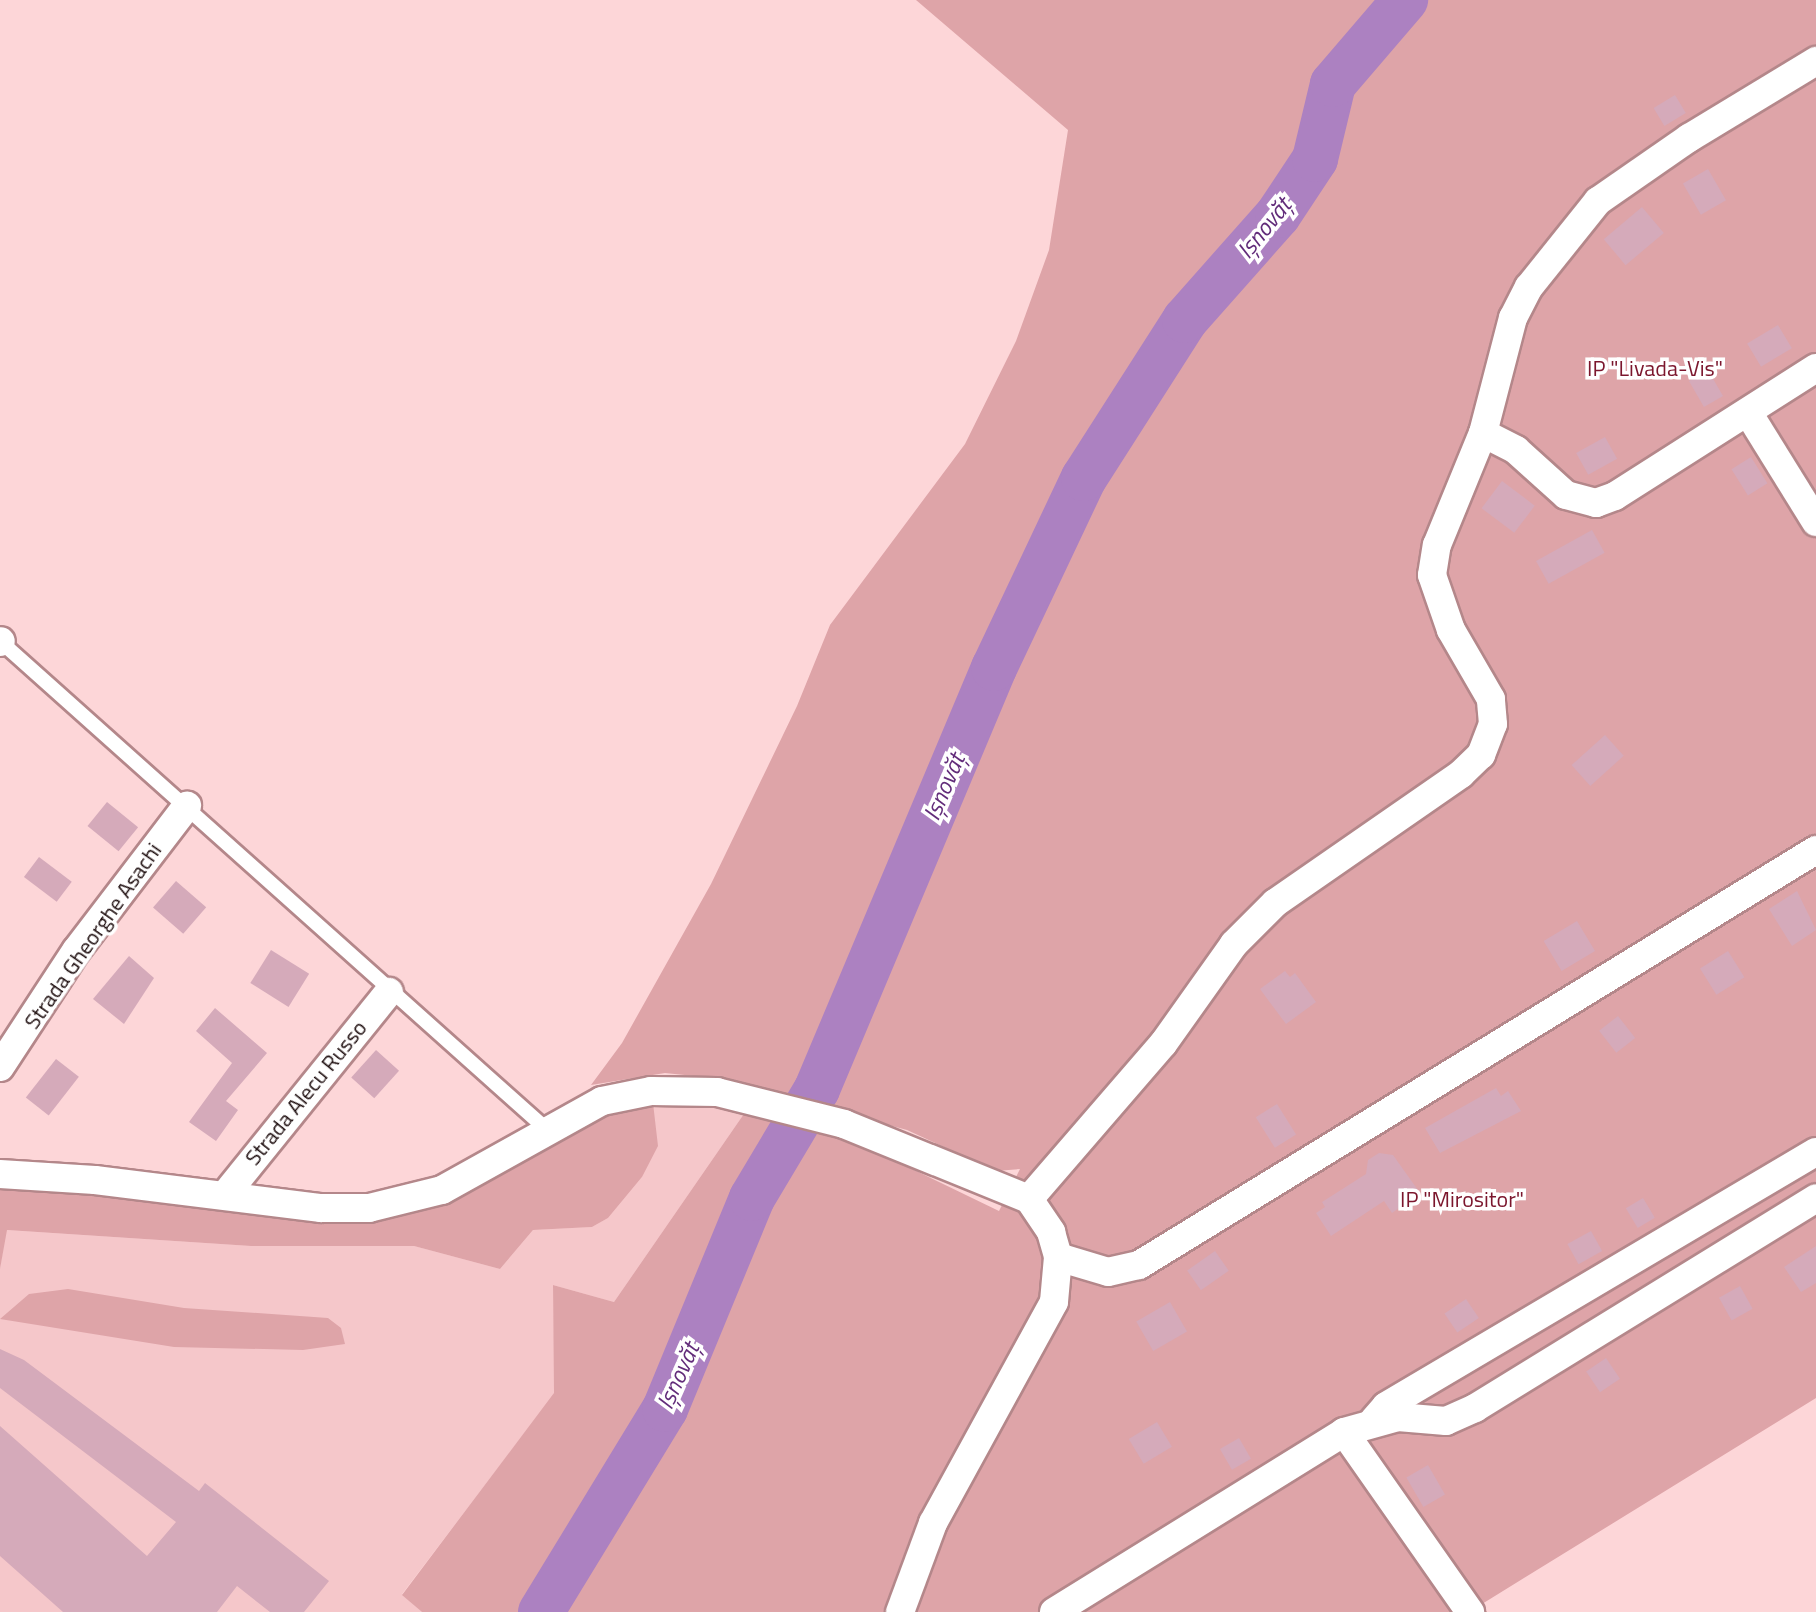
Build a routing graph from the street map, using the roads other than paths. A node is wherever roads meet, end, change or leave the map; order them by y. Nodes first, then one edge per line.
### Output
1 (1816, 61) edge
2 (1816, 368) edge
3 (1749, 414) junction
4 (1483, 433) junction
5 (1816, 522) edge
6 (0, 641) edge
7 (187, 806) junction
8 (1816, 850) edge
9 (389, 992) junction
10 (0, 1067) edge
11 (545, 1128) junction
12 (1816, 1152) edge
13 (0, 1174) edge
14 (225, 1195) junction
15 (1816, 1198) edge
16 (1029, 1199) junction
17 (1058, 1257) junction
18 (1374, 1420) junction
19 (1344, 1432) junction
20 (900, 1612) edge
21 (1054, 1612) edge
22 (1470, 1612) edge

1 - 4 street
2 - 3 street
3 - 4 street
3 - 5 street
4 - 16 street
6 - 7 lane
7 - 9 lane
7 - 10 street, Strada Gheorghe Asachi
8 - 17 street
9 - 11 lane
9 - 14 street, Strada Alecu Russo
11 - 14 street
11 - 16 street
12 - 18 street
13 - 14 street
15 - 18 street
16 - 17 street
17 - 20 street
18 - 19 street
19 - 21 street
19 - 22 street

